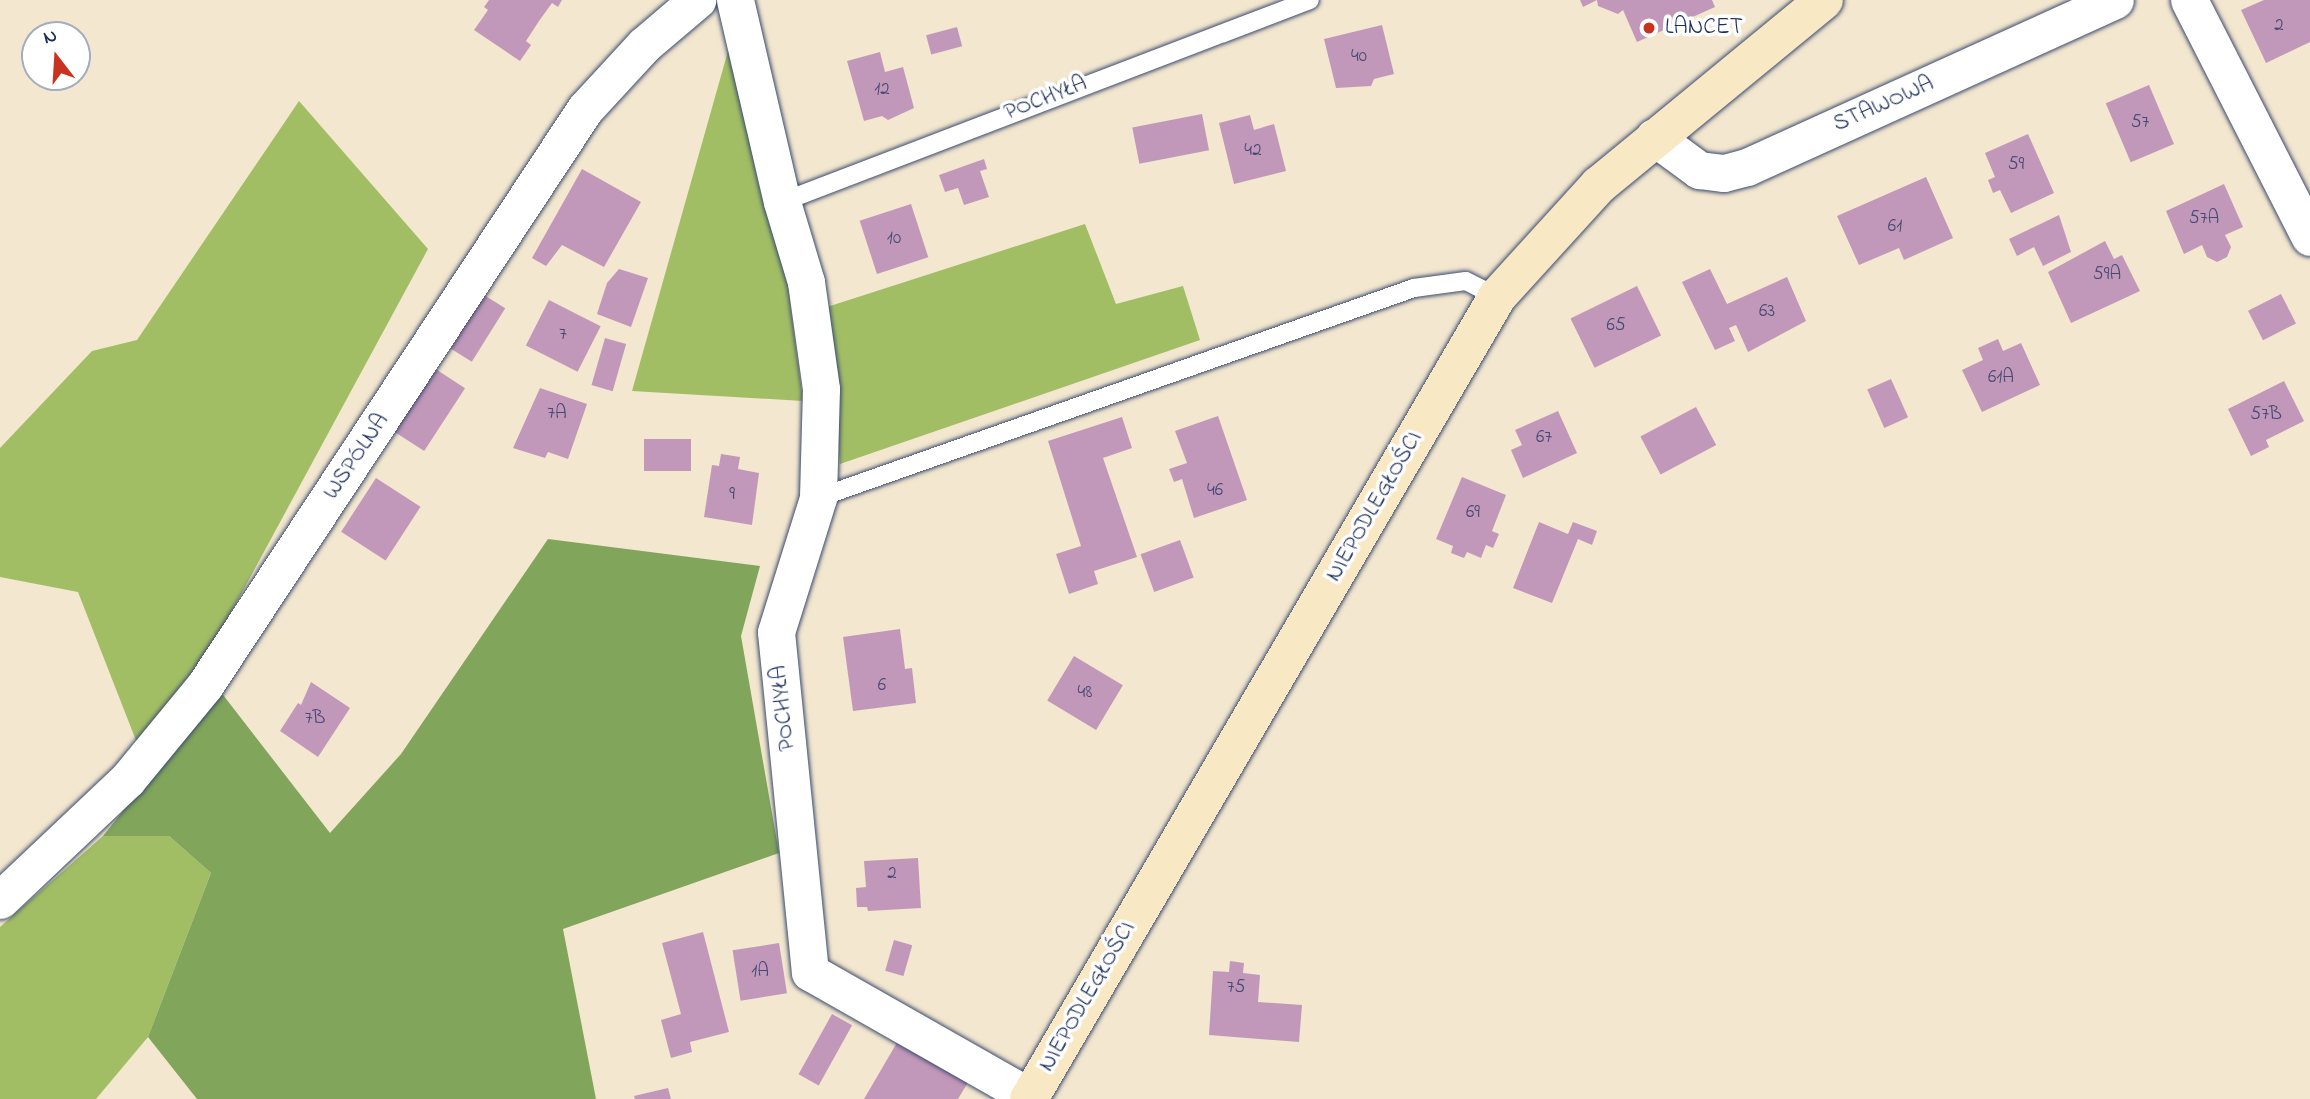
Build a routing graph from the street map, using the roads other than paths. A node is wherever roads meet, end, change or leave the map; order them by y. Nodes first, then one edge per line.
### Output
1 (697, 0) edge
2 (735, 0) edge
3 (1310, 0) edge
4 (1824, 0) edge
5 (2115, 0) edge
6 (2189, 0) edge
7 (1654, 137) junction
8 (782, 202) junction
9 (2310, 237) edge
10 (1497, 297) junction
11 (818, 498) junction
12 (0, 900) edge
13 (1029, 1098) edge

1 - 12 street, WSPÓLNA
2 - 8 street, POCHYŁA
3 - 8 lane, POCHYŁA
4 - 7 street, NIEPODLEGŁOŚCI
5 - 7 street, STAWOWA
6 - 9 street
7 - 10 street, NIEPODLEGŁOŚCI
8 - 11 street, POCHYŁA
10 - 11 lane
10 - 13 street, NIEPODLEGŁOŚCI
11 - 13 street, POCHYŁA

